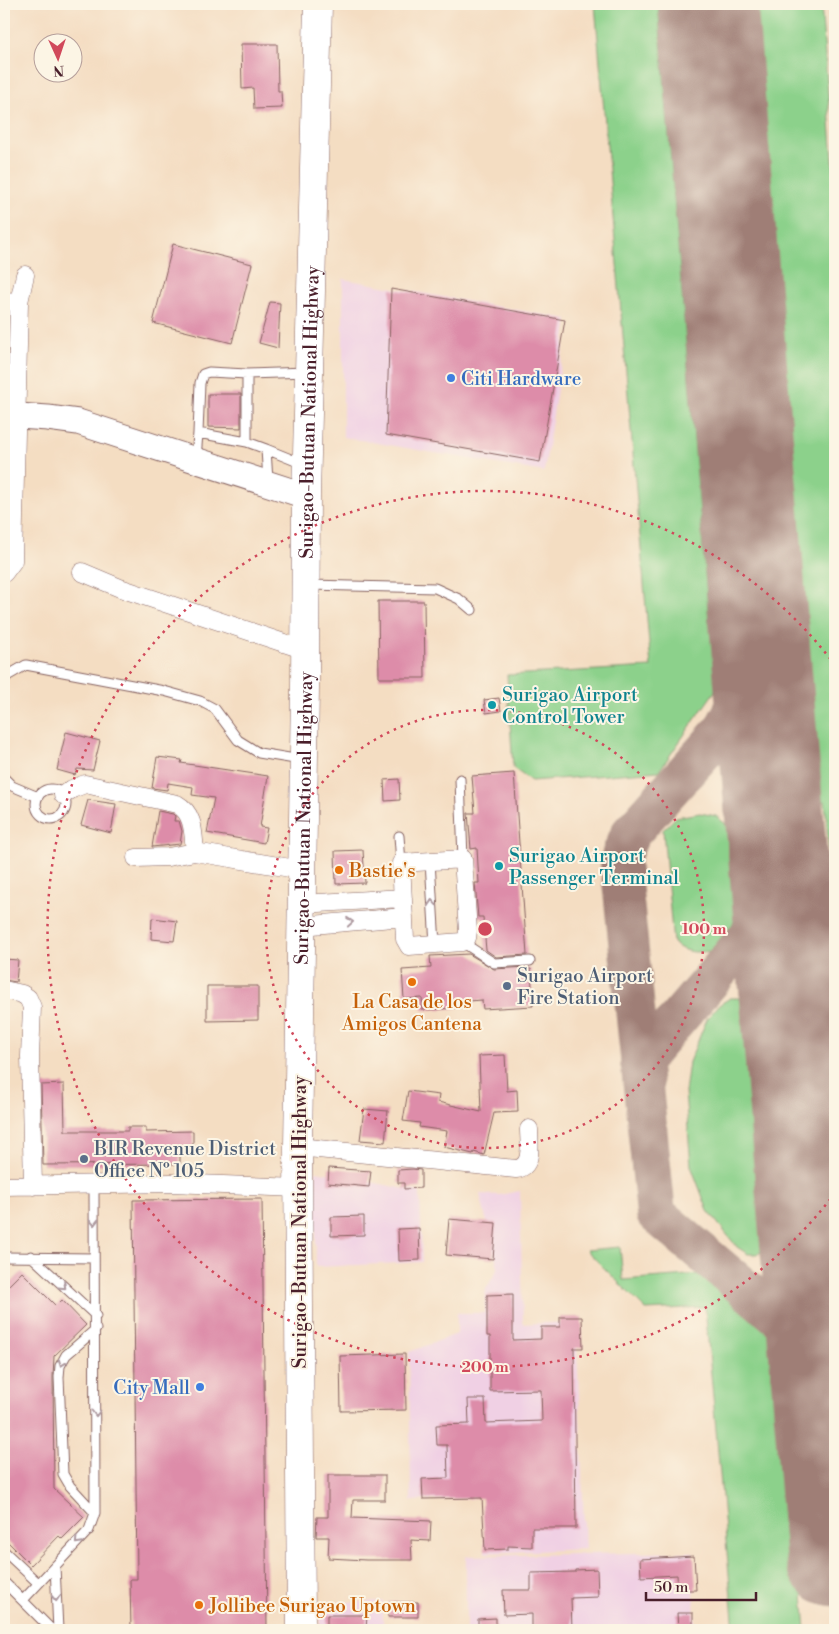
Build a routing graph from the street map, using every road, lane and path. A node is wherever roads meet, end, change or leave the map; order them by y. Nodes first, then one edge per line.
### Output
1 (318, 4) edge
2 (26, 275) dead end
3 (12, 301) edge
4 (309, 372) junction
5 (247, 374) junction
6 (10, 416) edge
7 (198, 434) junction
8 (247, 442) junction
9 (266, 449) junction
10 (196, 460) junction
11 (307, 466) junction
12 (269, 483) junction
13 (306, 496) junction
14 (82, 572) dead end
15 (4, 573) edge
16 (306, 585) junction
17 (472, 610) dead end
18 (305, 650) junction
19 (4, 681) edge
20 (304, 761) junction
21 (4, 778) edge
22 (460, 779) dead end
23 (63, 795) junction
24 (38, 797) junction
25 (399, 836) dead end
26 (195, 852) junction
27 (136, 858) dead end
28 (463, 859) junction
29 (430, 861) junction
30 (400, 863) junction
31 (302, 870) junction
32 (403, 898) junction
33 (301, 915) junction
34 (404, 917) junction
35 (462, 942) junction
36 (435, 944) junction
37 (530, 961) dead end
38 (4, 990) edge
39 (528, 1129) dead end
40 (298, 1147) junction
41 (94, 1185) junction
42 (4, 1186) edge
43 (33, 1186) junction
44 (298, 1188) junction
45 (31, 1256) junction
46 (4, 1257) edge
47 (94, 1258) junction
48 (96, 1316) junction
49 (96, 1329) junction
50 (95, 1514) junction
51 (4, 1551) edge
52 (55, 1566) junction
53 (4, 1582) edge
54 (38, 1583) junction
55 (23, 1600) junction
56 (52, 1630) edge
57 (58, 1630) edge
58 (301, 1630) edge

1 - 4 highway, Surigao-Butuan National Highway
2 - 3 street
3 - 6 street
4 - 5 lane
4 - 11 highway, Surigao-Butuan National Highway
5 - 7 lane
5 - 8 lane
6 - 10 street
6 - 15 street
7 - 8 lane
7 - 10 lane
8 - 9 lane
9 - 11 lane
9 - 12 lane
10 - 12 street
11 - 13 highway, Surigao-Butuan National Highway
12 - 13 street
13 - 16 highway, Surigao-Butuan National Highway
14 - 18 street
16 - 17 lane
16 - 18 highway, Surigao-Butuan National Highway
18 - 20 highway, Surigao-Butuan National Highway
19 - 20 lane
20 - 31 highway, Surigao-Butuan National Highway
21 - 24 lane
22 - 28 lane
23 - 24 lane
23 - 24 lane
23 - 26 street
25 - 30 lane
26 - 27 street
26 - 31 street
28 - 29 street
28 - 35 street
29 - 30 street
36 -> 29 lane
30 - 32 street
31 - 33 highway, Surigao-Butuan National Highway
32 - 33 street
32 - 34 street
33 -> 34 street
33 - 40 highway, Surigao-Butuan National Highway
34 - 36 street
35 - 36 street
35 - 37 lane
38 - 43 street
39 - 40 street
40 - 44 highway, Surigao-Butuan National Highway
41 - 43 street
41 - 44 street
41 -> 47 lane
42 - 43 street
44 - 58 highway, Surigao-Butuan National Highway
45 - 46 lane
45 - 47 lane
45 -> 48 lane
47 - 48 lane
48 - 49 lane
49 -> 50 lane
49 -> 50 lane
50 -> 52 lane
51 - 54 lane
52 - 54 lane
52 -> 57 lane
53 - 55 lane
54 - 55 lane
55 - 56 lane

